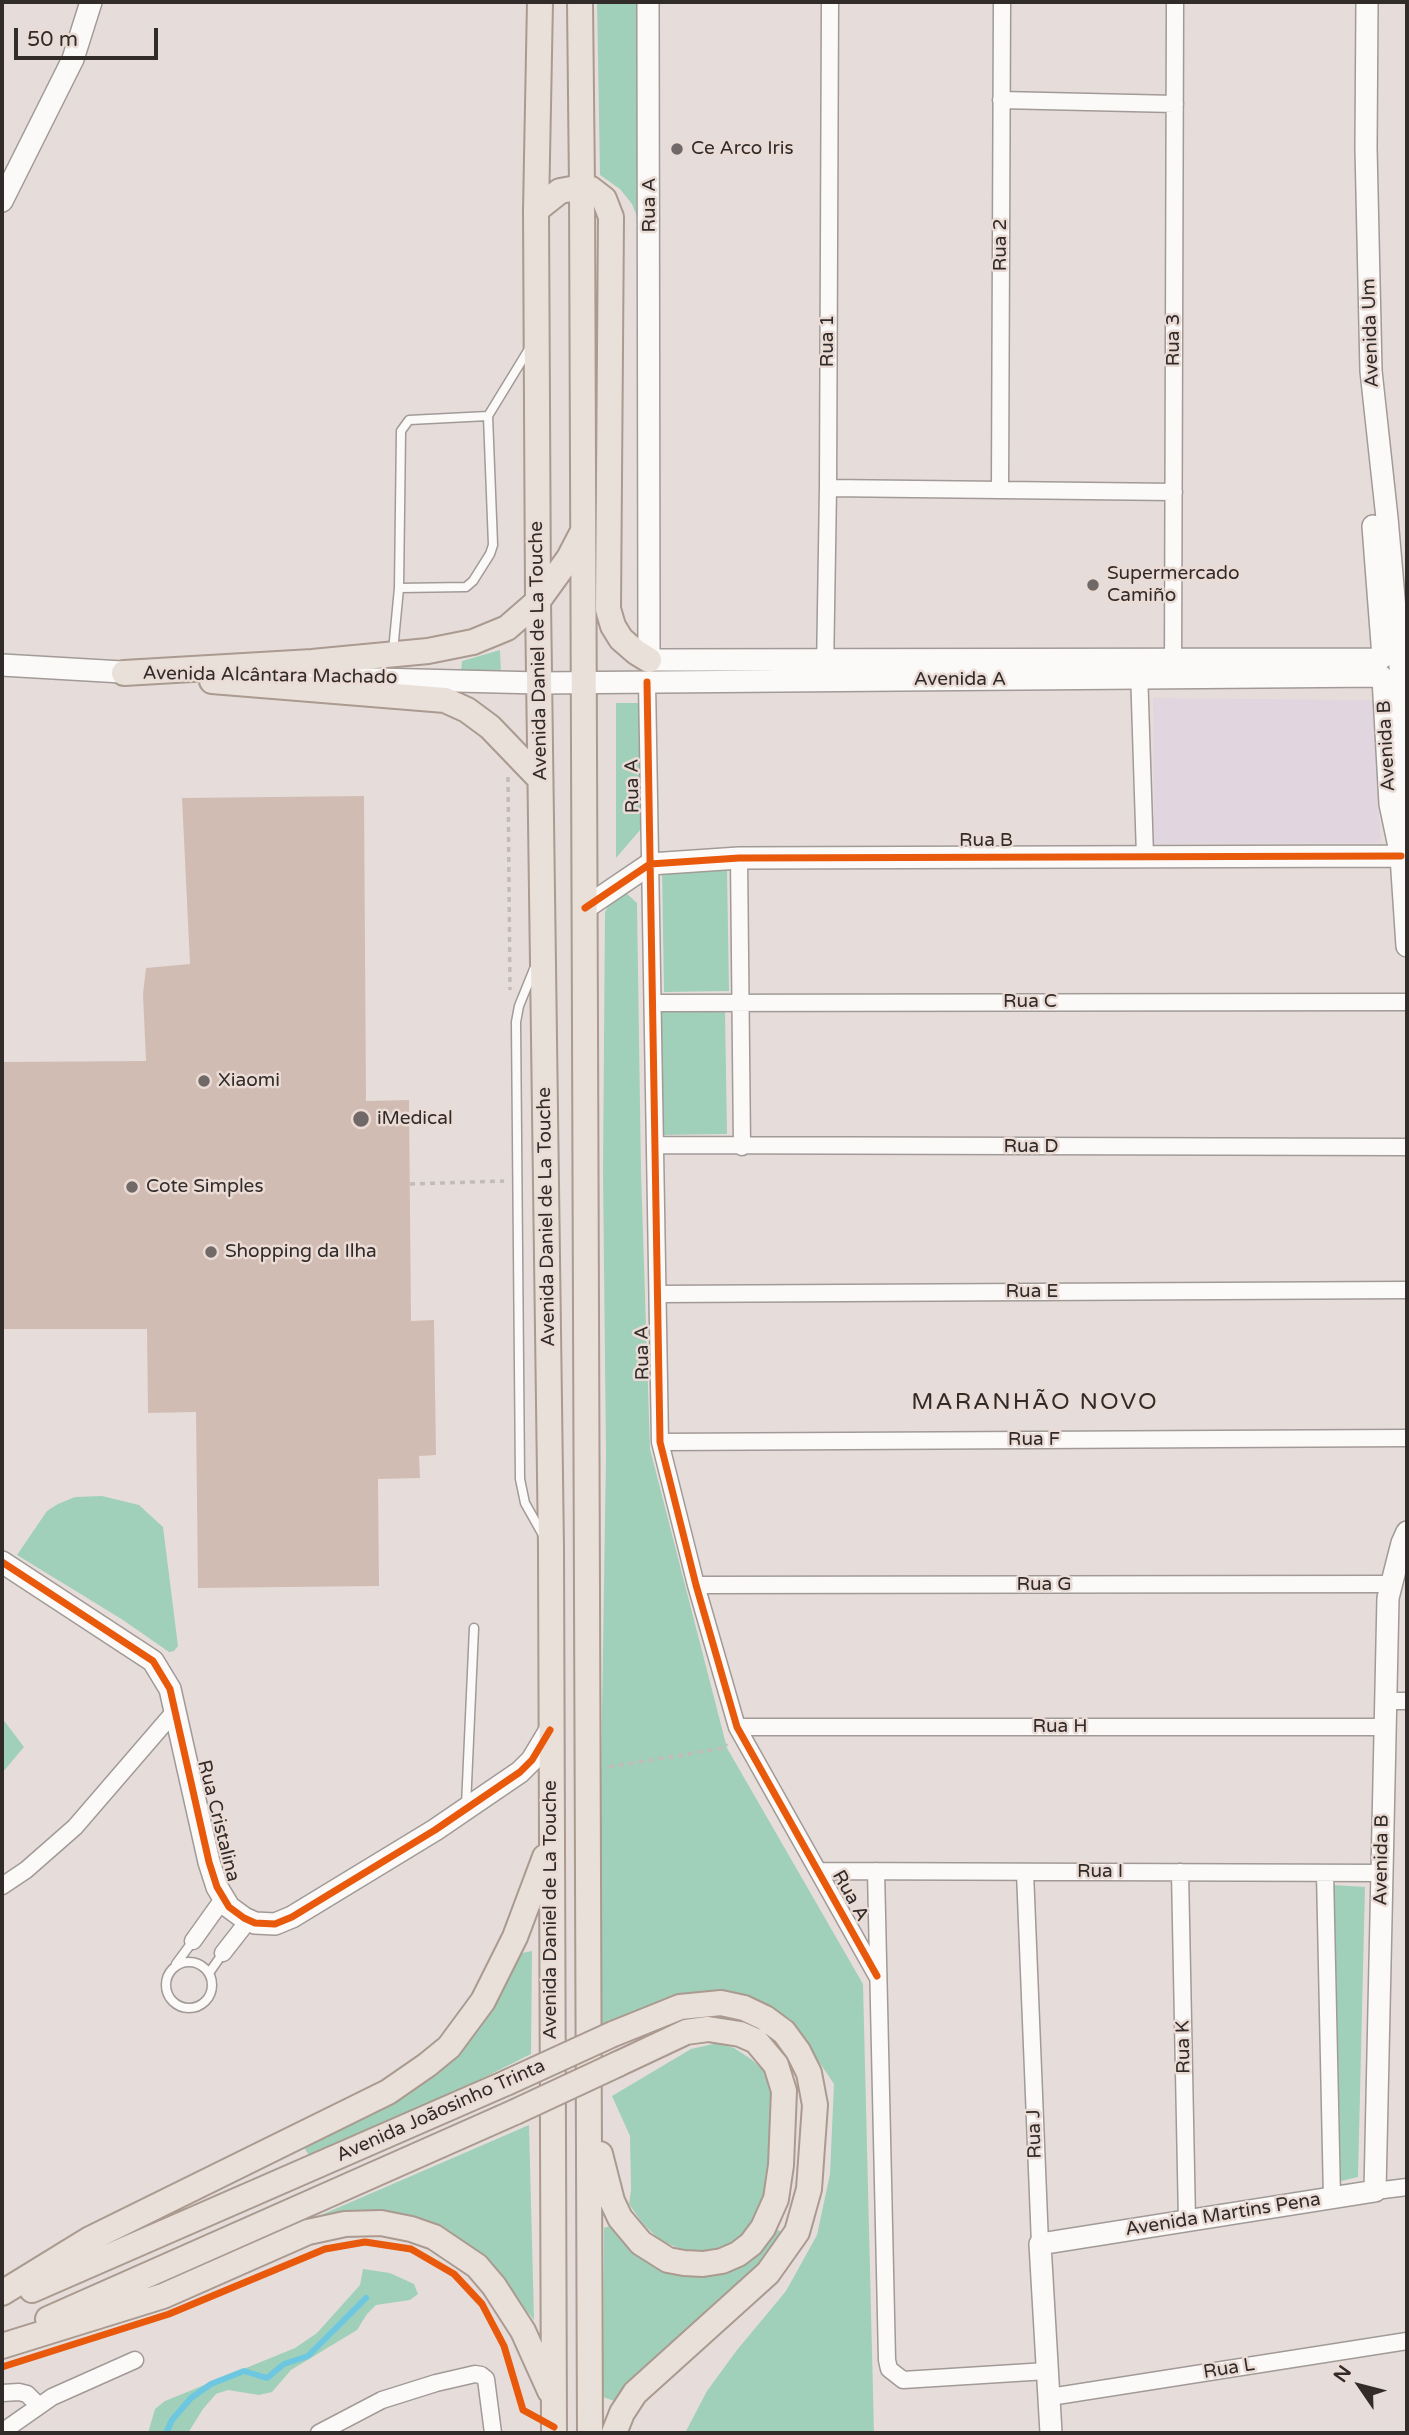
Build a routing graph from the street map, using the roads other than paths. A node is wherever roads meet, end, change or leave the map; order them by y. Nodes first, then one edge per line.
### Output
1 (91, 2) edge
2 (540, 2) edge
3 (580, 2) edge
4 (648, 2) edge
5 (830, 2) edge
6 (1002, 2) edge
7 (1175, 2) edge
8 (1356, 2) edge
9 (1367, 2) edge
10 (1001, 100) junction
11 (1175, 104) junction
12 (582, 187) junction
13 (2, 201) edge
14 (536, 210) junction
15 (537, 336) junction
16 (488, 416) junction
17 (828, 488) junction
18 (1000, 488) junction
19 (1174, 492) junction
20 (584, 529) junction
21 (399, 588) junction
22 (607, 597) junction
23 (538, 601) junction
24 (392, 654) junction
25 (2, 656) edge
26 (2, 665) edge
27 (1387, 667) junction
28 (43, 668) junction
29 (1139, 669) junction
30 (1173, 669) junction
31 (825, 670) junction
32 (648, 671) junction
33 (124, 673) junction
34 (538, 682) junction
35 (584, 682) junction
36 (540, 779) junction
37 (1145, 856) junction
38 (739, 858) junction
39 (1404, 858) edge
40 (650, 864) junction
41 (585, 908) junction
42 (1407, 946) edge
43 (740, 1002) junction
44 (1407, 1002) edge
45 (653, 1003) junction
46 (655, 1145) junction
47 (741, 1147) junction
48 (1407, 1147) edge
49 (1407, 1290) edge
50 (658, 1294) junction
51 (1407, 1438) edge
52 (660, 1442) junction
53 (1405, 1539) edge
54 (2, 1562) edge
55 (1391, 1584) junction
56 (696, 1585) junction
57 (474, 1628) dead end
58 (1386, 1701) junction
59 (1407, 1701) edge
60 (175, 1711) junction
61 (737, 1727) junction
62 (1384, 1727) junction
63 (550, 1730) junction
64 (466, 1809) junction
65 (551, 1844) junction
66 (818, 1871) junction
67 (876, 1871) junction
68 (1025, 1872) junction
69 (1180, 1872) junction
70 (1325, 1873) junction
71 (1382, 1873) junction
72 (2, 1886) edge
73 (223, 1899) junction
74 (248, 1921) junction
75 (193, 1941) joint
76 (223, 1953) joint
77 (173, 1968) junction
78 (209, 1973) junction
79 (877, 1976) junction
80 (589, 2108) junction
81 (1407, 2187) edge
82 (1375, 2191) junction
83 (1332, 2198) junction
84 (1187, 2221) junction
85 (1040, 2244) junction
86 (2, 2293) edge
87 (2, 2302) edge
88 (2, 2340) edge
89 (1407, 2342) edge
90 (2, 2346) edge
91 (135, 2360) dead end
92 (1047, 2371) junction
93 (2, 2393) edge
94 (1051, 2397) junction
95 (554, 2398) junction
96 (38, 2405) junction
97 (2, 2432) edge
98 (319, 2433) edge
99 (493, 2433) edge
100 (554, 2433) edge
101 (590, 2433) edge
102 (614, 2433) edge
103 (1051, 2433) edge

1 - 13 street
2 - 14 main road, Avenida Daniel de La Touche
3 - 12 main road, Avenida Daniel de La Touche
4 - 32 street, Rua A
5 - 17 street, Rua 1
6 - 10 street, Rua 2
7 - 11 street, Rua 3
8 - 27 street, Avenida Um
9 - 27 street, Avenida Um
10 - 11 street
10 - 18 street, Rua 2
11 - 19 street, Rua 3
12 - 14 main road
12 - 20 main road, Avenida Daniel de La Touche
12 - 22 main road
14 - 15 main road, Avenida Daniel de La Touche
15 - 16 lane
15 - 23 main road, Avenida Daniel de La Touche
16 - 21 lane
16 - 21 lane
17 - 18 street
17 - 31 street, Rua 1
18 - 19 street
19 - 30 street, Rua 3
20 - 23 main road
20 - 35 main road, Avenida Daniel de La Touche
21 - 24 lane
22 - 32 main road
22 - 35 main road
23 - 24 main road
23 - 34 main road, Avenida Daniel de La Touche
24 - 33 main road
25 - 28 street
26 - 28 street, Avenida Alcântara Machado
27 - 30 street, Avenida A
27 - 39 street, Avenida B
28 - 33 street, Avenida Alcântara Machado
29 - 30 street, Avenida A
29 - 31 street, Avenida A
29 - 37 street
31 - 32 street, Avenida A
32 - 35 street, Avenida A
32 - 40 street, Rua A
33 - 34 street, Avenida Alcântara Machado
33 - 36 main road
34 - 35 street, Avenida A
34 - 36 main road, Avenida Daniel de La Touche
35 - 41 main road, Avenida Daniel de La Touche
36 - 63 main road, Avenida Daniel de La Touche
37 - 38 street, Rua B
37 - 39 street, Rua B
38 - 40 street, Rua B
38 - 43 street
39 - 42 street, Avenida B
40 - 41 street
40 - 45 street, Rua A
41 - 80 main road, Avenida Daniel de La Touche
43 - 44 street, Rua C
43 - 45 street, Rua C
43 - 47 street
45 - 46 street, Rua A
46 - 47 street, Rua D
46 - 50 street, Rua A
47 - 48 street, Rua D
49 - 50 street, Rua E
50 - 52 street, Rua A
51 - 52 street, Rua F
52 - 56 street, Rua A
53 - 55 street, Avenida B
54 - 60 street, Rua Cristalina
55 - 56 street, Rua G
55 - 58 street, Avenida B
56 - 61 street, Rua A
57 - 64 lane
58 - 59 street
58 - 62 street, Avenida B
60 - 72 street
60 - 73 street, Rua Cristalina
61 - 62 street, Rua H
61 - 66 street, Rua A
62 - 71 street, Avenida B
63 - 64 street
63 - 65 main road, Avenida Daniel de La Touche
64 - 74 street
65 - 86 main road
65 - 95 main road, Avenida Daniel de La Touche
66 - 67 street, Rua I
66 - 79 street, Rua A
67 - 68 street, Rua I
67 - 79 street, Rua A
68 - 69 street, Rua I
68 - 85 street, Rua J
69 - 70 street, Rua I
69 - 84 street, Rua K
70 - 71 street, Rua I
70 - 83 street
71 - 82 street, Avenida B
73 - 74 street, Rua Cristalina
73 - 75 street
74 - 76 street
75 - 77 lane
76 - 78 lane
77 - 78 lane
77 - 78 lane
79 - 92 street, Rua A
80 - 88 main road, Avenida Joãosinho Trinta, bridge
80 - 101 main road, Avenida Daniel de La Touche
81 - 82 street, Avenida Martins Pena
82 - 83 street, Avenida Martins Pena
83 - 84 street, Avenida Martins Pena
84 - 85 street, Avenida Martins Pena
85 - 92 street, Rua J
87 - 102 main road, Avenida Joãosinho Trinta, bridge
89 - 94 street, Rua L
90 - 95 main road
91 - 96 street
92 - 94 street, Rua J
93 - 96 street
94 - 103 street, Rua J
95 - 100 main road, Avenida Daniel de La Touche
96 - 97 street
98 - 99 street

